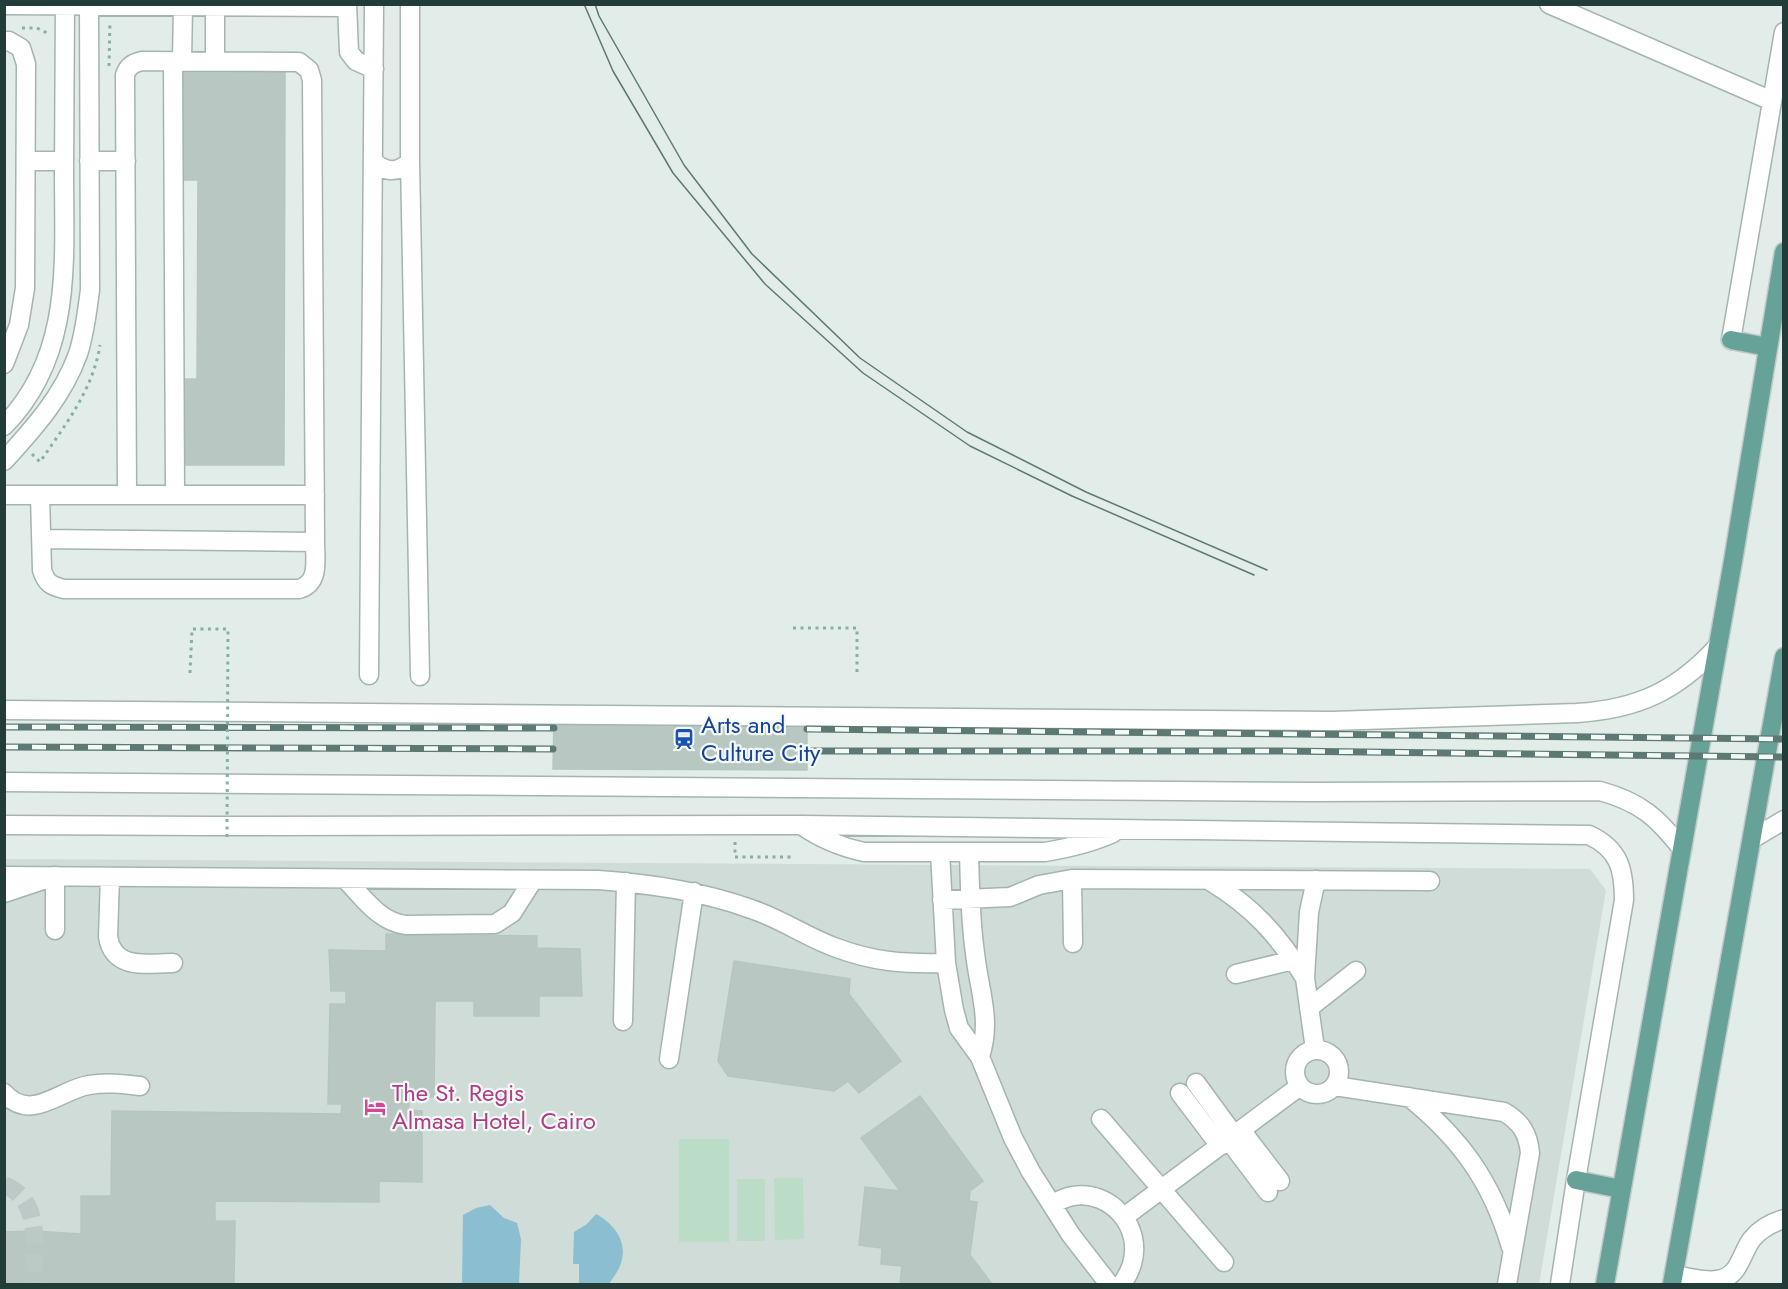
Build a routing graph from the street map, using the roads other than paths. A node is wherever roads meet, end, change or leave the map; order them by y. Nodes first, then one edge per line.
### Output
1 (374, 4) edge
2 (410, 4) edge
3 (1549, 4) edge
4 (4, 5) edge
5 (65, 5) edge
6 (89, 5) edge
7 (215, 5) edge
8 (183, 6) edge
9 (347, 6) edge
10 (1784, 32) edge
11 (4, 41) edge
12 (177, 61) junction
13 (215, 61) junction
14 (374, 69) junction
15 (1772, 100) junction
16 (26, 160) junction
17 (64, 160) junction
18 (126, 160) junction
19 (410, 160) junction
20 (89, 161) junction
21 (374, 162) junction
22 (1784, 252) edge
23 (1731, 340) joint
24 (1768, 347) junction
25 (4, 364) edge
26 (4, 426) edge
27 (4, 461) edge
28 (4, 495) edge
29 (40, 495) junction
30 (127, 495) junction
31 (175, 495) junction
32 (315, 495) junction
33 (41, 539) junction
34 (315, 542) junction
35 (1718, 646) junction
36 (1784, 657) edge
37 (369, 675) dead end
38 (420, 675) dead end
39 (4, 710) edge
40 (4, 782) edge
41 (1784, 819) edge
42 (4, 825) edge
43 (801, 825) junction
44 (1121, 830) junction
45 (1752, 839) junction
46 (1682, 849) junction
47 (940, 852) junction
48 (969, 852) junction
49 (4, 876) edge
50 (56, 876) junction
51 (110, 877) junction
52 (345, 879) junction
53 (1072, 879) junction
54 (533, 880) junction
55 (1208, 880) junction
56 (1316, 880) junction
57 (1430, 881) dead end
58 (626, 882) junction
59 (693, 892) junction
60 (4, 893) edge
61 (971, 899) junction
62 (942, 900) junction
63 (55, 930) dead end
64 (1073, 943) dead end
65 (1293, 960) junction
66 (173, 963) dead end
67 (946, 963) junction
68 (1356, 971) dead end
69 (1236, 974) dead end
70 (1305, 978) junction
71 (983, 1005) junction
72 (1309, 1008) junction
73 (954, 1010) junction
74 (623, 1021) dead end
75 (1315, 1049) junction
76 (980, 1057) junction
77 (669, 1059) dead end
78 (140, 1086) dead end
79 (1300, 1086) junction
80 (1335, 1086) junction
81 (1188, 1088) dead end
82 (4, 1093) edge
83 (1409, 1097) junction
84 (1101, 1119) dead end
85 (1231, 1137) junction
86 (1576, 1180) junction
87 (1274, 1186) dead end
88 (1622, 1188) junction
89 (1161, 1189) junction
90 (1052, 1204) junction
91 (1124, 1217) junction
92 (1784, 1219) edge
93 (1512, 1252) junction
94 (1224, 1262) dead end
95 (1673, 1280) edge
96 (1110, 1284) edge
97 (1122, 1284) edge
98 (1507, 1284) edge
99 (1560, 1284) edge
100 (1605, 1284) edge

1 - 14 street
2 - 19 street
3 - 15 street
4 - 5 street
5 - 6 street
5 - 17 street
6 - 8 street
6 - 20 street
7 - 8 street
7 - 9 street
7 - 13 street
8 - 12 street
9 - 14 street
10 - 15 street
11 - 16 street
12 - 13 street
12 - 18 street
12 - 31 street
13 - 32 street
14 - 21 street
15 - 23 street
16 - 17 street
16 - 25 street
17 - 26 street
18 - 20 street
18 - 30 street
19 - 21 street
19 - 38 street
20 - 27 street
21 - 37 street
22 - 24 main road
23 - 24 main road
24 - 35 main road
28 - 29 street
29 - 30 street
29 - 33 street
30 - 31 street
31 - 32 street
32 - 34 street
33 - 34 street
33 - 34 street
35 - 39 street
35 - 46 main road
36 - 45 main road
40 - 46 street
41 - 45 street
42 - 43 street
43 - 44 street
43 - 47 street
44 - 48 street
44 - 86 street
45 - 95 main road
46 - 88 main road
47 - 48 street
47 - 62 street
48 - 61 street
49 - 50 street
50 - 51 street
50 - 60 street
50 - 63 street
51 - 52 street
51 - 66 street
52 - 54 street
52 - 54 street
53 - 55 street
53 - 61 street
53 - 64 street
54 - 58 street
55 - 56 street
55 - 65 street
56 - 57 street
56 - 70 street
58 - 59 street
58 - 74 street
59 - 67 street
59 - 77 street
61 - 62 street
61 - 71 street
62 - 67 street
65 - 69 street
65 - 70 street
67 - 73 street
68 - 72 street
70 - 72 street
71 - 73 street
71 - 76 street
72 - 75 street
73 - 76 street
75 - 79 street
75 - 80 street
76 - 90 street
78 - 82 street
79 - 80 street
79 - 85 street
80 - 83 street
81 - 85 street
83 - 93 street
83 - 93 street
84 - 89 street
85 - 87 street
85 - 89 street
86 - 88 main road
86 - 99 street
88 - 100 main road
89 - 91 street
89 - 94 street
90 - 91 street
90 - 96 street
91 - 97 street
92 - 95 street
93 - 98 street

